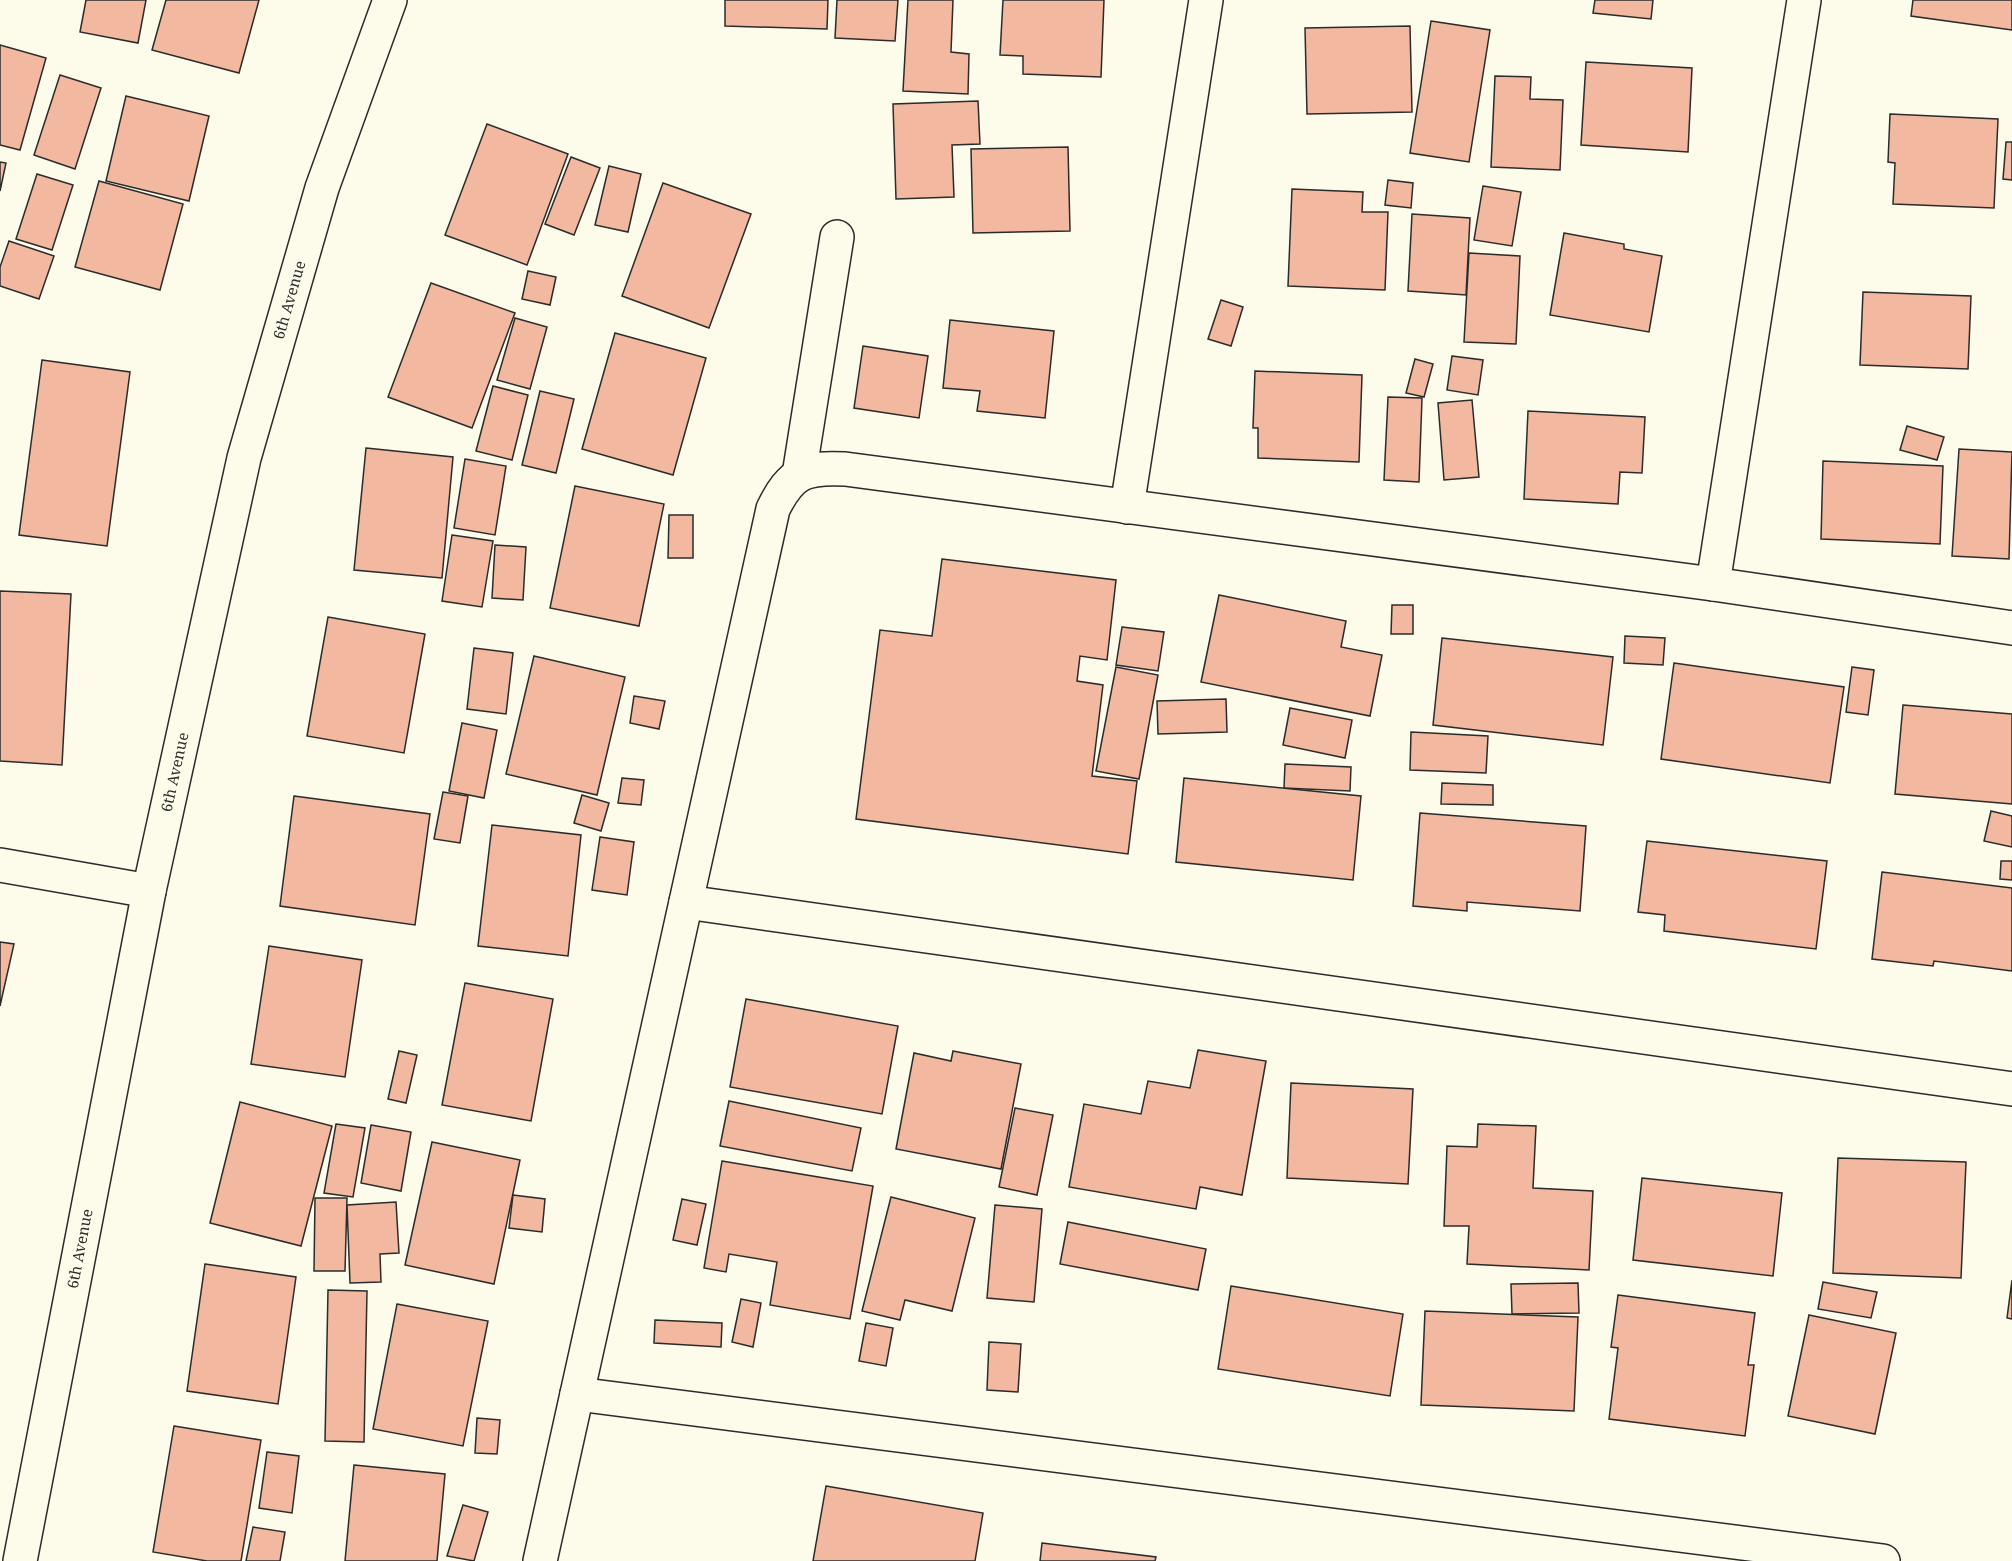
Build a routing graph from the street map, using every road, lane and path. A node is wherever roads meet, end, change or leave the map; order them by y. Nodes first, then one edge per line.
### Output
1 (390, 0) edge
2 (1206, 0) edge
3 (1804, 0) edge
4 (837, 237) dead end
5 (799, 475) junction
6 (1127, 507) junction
7 (1713, 584) junction
8 (2012, 628) edge
9 (0, 865) edge
10 (149, 891) junction
11 (686, 902) junction
12 (2012, 1089) edge
13 (577, 1394) junction
14 (20, 1561) edge
15 (540, 1561) edge
16 (1883, 1561) edge

1 - 10 street, 6th Avenue
2 - 6 street
3 - 7 street
4 - 5 street
5 - 6 street
5 - 11 street
6 - 7 street
7 - 8 street
9 - 10 street
10 - 14 street, 6th Avenue
11 - 12 street
11 - 13 street
13 - 15 street
13 - 16 street

